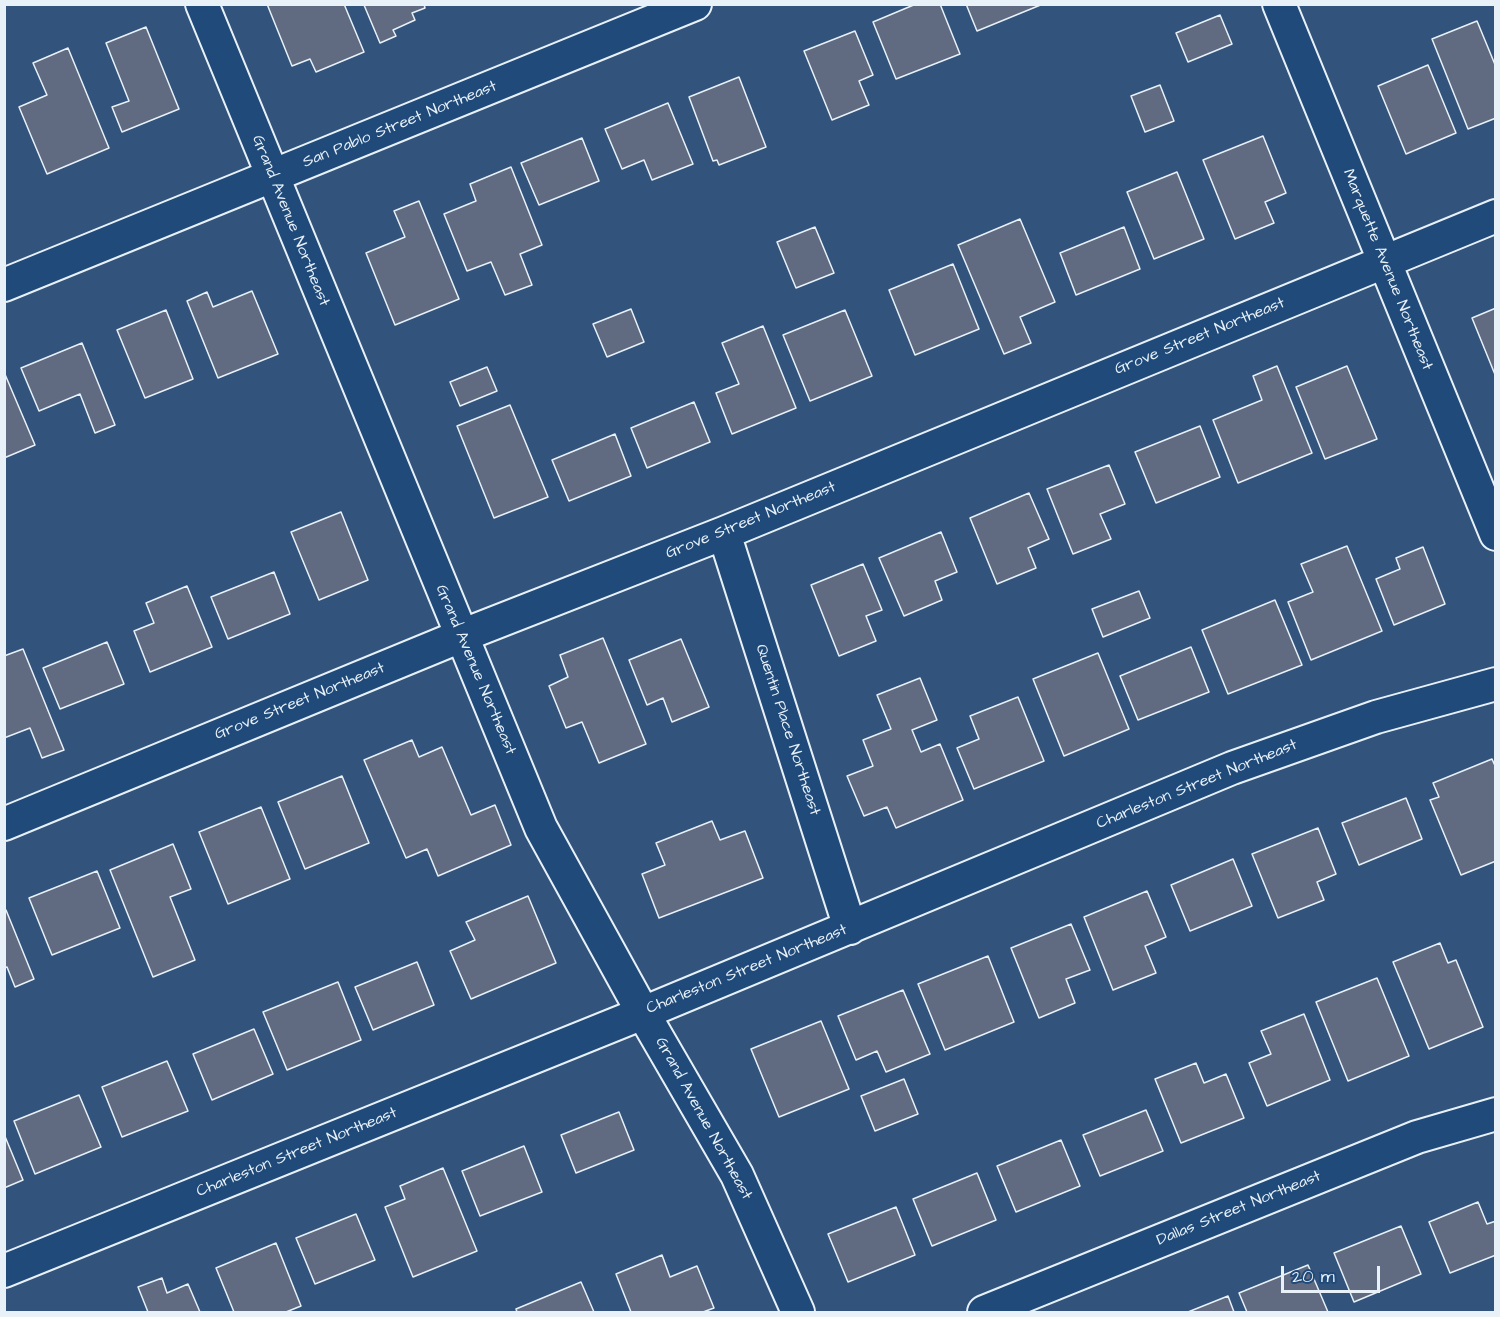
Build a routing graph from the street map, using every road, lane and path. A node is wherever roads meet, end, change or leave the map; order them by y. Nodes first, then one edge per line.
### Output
1 (202, 4) edge
2 (695, 4) edge
3 (1279, 4) edge
4 (271, 177) junction
5 (1496, 216) edge
6 (1383, 262) junction
7 (4, 285) edge
8 (724, 533) junction
9 (1496, 534) edge
10 (460, 636) junction
11 (1496, 684) edge
12 (4, 824) edge
13 (850, 928) junction
14 (643, 1013) junction
15 (1496, 1114) edge
16 (4, 1271) edge
17 (798, 1312) edge
18 (984, 1312) edge

1 - 4 street, Grand Avenue Northeast
2 - 4 street, San Pablo Street Northeast
3 - 6 street, Marquette Avenue Northeast
4 - 7 street, San Pablo Street Northeast
4 - 10 street, Grand Avenue Northeast
5 - 6 street, Grove Street Northeast
6 - 8 street, Grove Street Northeast
6 - 9 street, Marquette Avenue Northeast
8 - 10 street, Grove Street Northeast
8 - 13 street, Quentin Place Northeast
10 - 12 street, Grove Street Northeast
10 - 14 street, Grand Avenue Northeast
11 - 13 street, Charleston Street Northeast
13 - 14 street, Charleston Street Northeast
14 - 16 street, Charleston Street Northeast
14 - 17 street, Grand Avenue Northeast
15 - 18 street, Dallas Street Northeast

